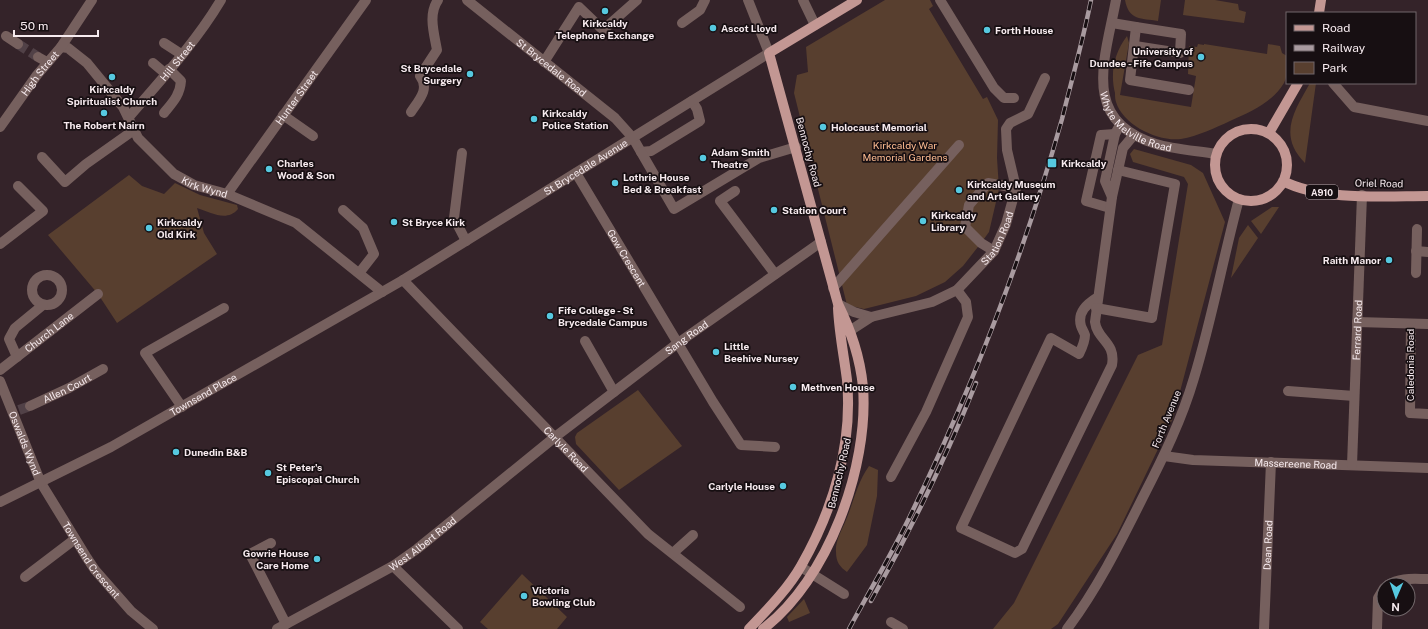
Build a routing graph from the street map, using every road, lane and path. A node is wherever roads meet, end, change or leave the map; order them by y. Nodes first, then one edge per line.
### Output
1 (92, 0) edge
2 (221, 0) edge
3 (366, 0) edge
4 (438, 0) edge
5 (467, 0) edge
6 (637, 0) edge
7 (705, 0) edge
8 (748, 0) edge
9 (803, 0) edge
10 (857, 0) edge
11 (940, 0) edge
12 (1116, 0) edge
13 (1321, 0) edge
14 (1319, 12) edge
15 (1112, 22) junction
16 (682, 23) dead end
17 (815, 25) junction
18 (1136, 27) junction
19 (6, 36) dead end
20 (164, 43) dead end
21 (18, 44) tunnel mouth
22 (1135, 46) junction
23 (61, 47) junction
24 (769, 53) junction
25 (181, 54) junction
26 (38, 57) tunnel mouth
27 (47, 62) junction
28 (544, 62) junction
29 (153, 63) dead end
30 (168, 72) junction
31 (1045, 78) dead end
32 (1297, 84) edge
33 (1335, 84) edge
34 (1189, 90) dead end
35 (1014, 98) dead end
36 (692, 101) junction
37 (164, 112) dead end
38 (411, 112) dead end
39 (283, 115) junction
40 (130, 118) junction
41 (1428, 121) edge
42 (1120, 125) junction
43 (0, 127) edge
44 (134, 130) junction
45 (1269, 133) junction
46 (1115, 134) junction
47 (313, 136) dead end
48 (1133, 136) junction
49 (633, 138) junction
50 (959, 145) dead end
51 (796, 148) junction
52 (641, 152) junction
53 (462, 153) dead end
54 (1216, 154) junction
55 (42, 157) dead end
56 (1118, 170) junction
57 (576, 173) junction
58 (1283, 181) junction
59 (18, 186) dead end
60 (1016, 188) junction
61 (735, 192) dead end
62 (228, 194) junction
63 (1362, 195) junction
64 (1428, 196) edge
65 (1112, 197) junction
66 (1239, 199) junction
67 (1110, 208) junction
68 (343, 210) dead end
69 (1417, 229) dead end
70 (466, 241) junction
71 (821, 242) junction
72 (0, 244) edge
73 (994, 251) junction
74 (1416, 251) junction
75 (1428, 252) edge
76 (360, 272) junction
77 (1416, 273) dead end
78 (775, 274) junction
79 (403, 280) junction
80 (833, 288) junction
81 (957, 290) junction
82 (382, 292) junction
83 (98, 294) dead end
84 (1098, 297) junction
85 (838, 304) junction
86 (43, 305) dead end
87 (224, 308) dead end
88 (1096, 308) junction
89 (871, 317) junction
90 (1357, 322) junction
91 (1411, 324) junction
92 (1428, 324) edge
93 (851, 330) junction
94 (585, 341) dead end
95 (678, 343) junction
96 (17, 356) junction
97 (103, 369) dead end
98 (0, 370) edge
99 (0, 381) edge
100 (1288, 391) dead end
101 (614, 392) junction
102 (1354, 396) junction
103 (4, 403) edge
104 (30, 406) tunnel mouth
105 (182, 407) junction
106 (1428, 414) edge
107 (555, 437) junction
108 (775, 447) dead end
109 (1164, 456) junction
110 (1271, 462) junction
111 (1352, 465) junction
112 (1428, 468) edge
113 (891, 477) dead end
114 (41, 483) junction
115 (0, 502) edge
116 (693, 535) dead end
117 (75, 539) junction
118 (272, 543) dead end
119 (672, 553) junction
120 (393, 566) junction
121 (801, 567) junction
122 (813, 574) junction
123 (24, 578) dead end
124 (1416, 578) edge
125 (1428, 579) edge
126 (844, 594) dead end
127 (740, 607) dead end
128 (1377, 617) edge
129 (891, 622) dead end
130 (281, 626) edge
131 (153, 629) edge
132 (458, 629) edge
133 (749, 629) edge
134 (763, 629) edge
135 (903, 629) edge
136 (1066, 629) edge
137 (1264, 629) edge
138 (1377, 629) edge

1 - 23 street, High Street
2 - 25 street, Hill Street
3 - 39 street, Hunter Street
4 - 38 street
5 - 28 street, St Brycedale Road
6 - 28 street
7 - 16 street
8 - 24 street
9 - 17 street
10 - 17 main road
11 - 35 street
12 - 15 street, Whyte Melville Road
13 - 14 main road
15 - 18 street
15 - 42 street, Whyte Melville Road
17 - 24 main road
18 - 22 street
18 - 22 street
19 - 21 street
20 - 25 street
22 - 34 street
23 - 27 street, High Street
23 - 40 street, Kirk Wynd
24 - 36 street, St Brycedale Avenue
24 - 51 main road, Bennochy Road
25 - 30 street, Hill Street
26 - 27 street
27 - 43 street, High Street
28 - 49 street, St Brycedale Road
29 - 30 street
30 - 37 street
30 - 40 street, Hill Street
31 - 60 street, Station Road
32 - 45 main road
33 - 41 street
36 - 49 street, St Brycedale Avenue
36 - 52 street
39 - 47 street
39 - 62 street, Hunter Street
40 - 44 street, Kirk Wynd
42 - 46 street
42 - 48 street, Whyte Melville Road
44 - 55 street
44 - 62 street, Kirk Wynd
45 - 54 main road
45 - 58 main road
46 - 65 street
46 - 67 street
48 - 54 street, Whyte Melville Road
48 - 56 street
49 - 52 street, St Brycedale Road
49 - 57 street, St Brycedale Avenue
50 - 80 street
51 - 52 street, St Brycedale Road
51 - 71 main road, Bennochy Road
53 - 70 street
54 - 66 main road
56 - 65 street
56 - 88 street
57 - 70 street, St Brycedale Avenue
57 - 95 street, Gow Crescent
58 - 63 main road, Oriel Road / A910
58 - 66 main road
59 - 72 street
60 - 73 street, Station Road
60 - 73 street
61 - 78 street
62 - 76 street, Kirk Wynd
63 - 64 main road, Oriel Road / A910
63 - 90 street, Ferrard Road
65 - 67 street
66 - 109 street, Forth Avenue
67 - 84 street
68 - 76 street
69 - 74 street
70 - 79 street, St Brycedale Avenue
71 - 78 street, Sang Road
71 - 80 main road, Bennochy Road
73 - 81 street, Station Road
74 - 75 street
74 - 77 street
76 - 82 street, Kirk Wynd
78 - 95 street, Sang Road
79 - 82 street, Townsend Place
79 - 107 street, Carlyle Road
80 - 85 main road, Bennochy Road
81 - 89 street, Station Road
81 - 113 street
82 - 105 street, Townsend Place
83 - 96 street, Church Lane
84 - 88 street
84 - 88 street
85 - 89 street
85 - 93 main road, Bennochy Road
85 - 121 main road, Bennochy Road
86 - 96 street
87 - 105 street
89 - 93 street, Station Road
90 - 91 street
90 - 102 street, Ferrard Road
91 - 92 street
91 - 106 street, Caledonia Road
93 - 122 main road, Bennochy Road
94 - 101 street
95 - 101 street, Sang Road
95 - 108 street, Gow Crescent
96 - 98 street, Church Lane
97 - 104 street, Allen Court
99 - 103 street, Oswalds Wynd
100 - 102 street
101 - 107 street, Sang Road
102 - 111 street, Ferrard Road
103 - 114 street, Oswalds Wynd
105 - 114 street, Townsend Place
107 - 119 street, Carlyle Road
107 - 120 street, West Albert Road
109 - 110 street, Massereene Road
109 - 136 street, Forth Avenue
110 - 111 street, Massereene Road
110 - 137 street, Dean Road
111 - 112 street, Massereene Road
114 - 115 street, Townsend Place
114 - 117 street, Townsend Crescent
116 - 119 street
117 - 123 street
117 - 131 street, Townsend Crescent
118 - 130 street
119 - 127 street, Carlyle Road
120 - 130 street, West Albert Road
120 - 132 street
121 - 122 street
121 - 133 main road, Bennochy Road
122 - 126 street
122 - 134 main road, Bennochy Road
124 - 125 street
128 - 138 street
129 - 135 street

